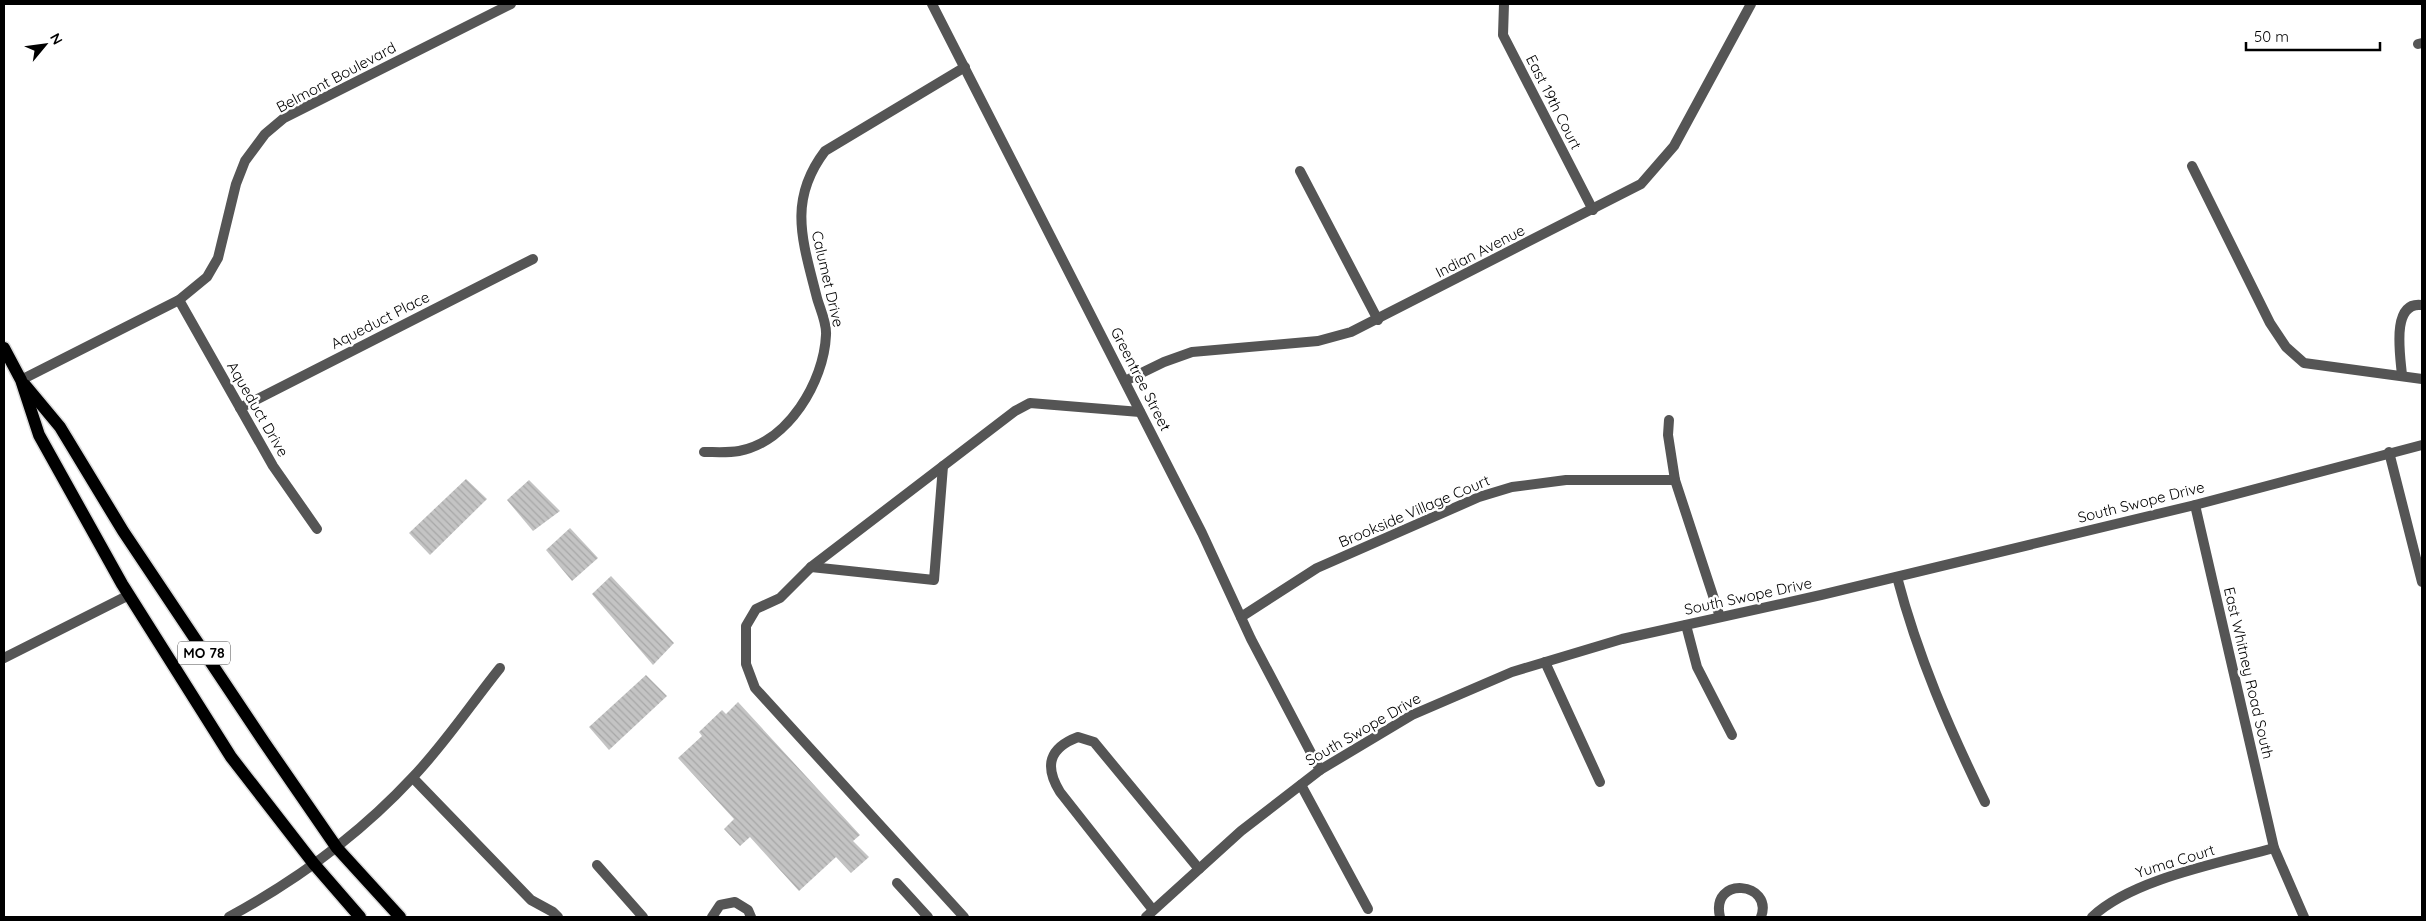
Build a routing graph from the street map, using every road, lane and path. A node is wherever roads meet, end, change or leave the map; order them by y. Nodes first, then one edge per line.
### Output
1 (511, 4) edge
2 (932, 4) edge
3 (1504, 4) edge
4 (1751, 4) edge
5 (965, 67) junction
6 (2192, 166) dead end
7 (1300, 171) dead end
8 (1593, 210) junction
9 (533, 259) dead end
10 (178, 300) junction
11 (2421, 305) dead end
12 (1378, 320) junction
13 (4, 348) edge
14 (2402, 376) junction
15 (2422, 379) edge
16 (21, 380) junction
17 (1125, 381) junction
18 (240, 408) junction
19 (1140, 412) junction
20 (1669, 420) dead end
21 (2422, 445) edge
22 (704, 452) dead end
23 (2389, 452) junction
24 (943, 466) junction
25 (1675, 480) junction
26 (2195, 505) junction
27 (317, 529) dead end
28 (811, 567) junction
29 (1897, 577) junction
30 (2422, 582) edge
31 (130, 596) junction
32 (1240, 617) junction
33 (1720, 617) junction
34 (1686, 625) junction
35 (4, 658) edge
36 (1545, 662) junction
37 (500, 668) dead end
38 (1732, 735) dead end
39 (1320, 770) junction
40 (413, 778) junction
41 (1600, 782) dead end
42 (1301, 785) junction
43 (1985, 802) dead end
44 (337, 848) junction
45 (2274, 848) junction
46 (314, 864) junction
47 (596, 865) dead end
48 (1199, 869) junction
49 (897, 883) dead end
50 (1368, 909) dead end
51 (1149, 914) edge
52 (229, 917) edge
53 (360, 917) edge
54 (400, 917) edge
55 (558, 917) edge
56 (643, 917) edge
57 (712, 917) edge
58 (751, 917) edge
59 (928, 917) edge
60 (964, 917) edge
61 (1720, 917) edge
62 (1761, 917) edge
63 (2092, 917) edge
64 (2304, 917) edge

1 - 10 street, Belmont Boulevard
2 - 5 street, Greentree Street
3 - 8 street, East 19th Court
4 - 8 street, Indian Avenue
5 - 17 street, Greentree Street
5 - 22 street, Calumet Drive
6 - 14 street
7 - 12 street
8 - 12 street, Indian Avenue
9 - 18 street, Aqueduct Place
10 - 16 street, Belmont Boulevard
10 - 18 street, Aqueduct Drive
11 - 14 street
12 - 17 street, Indian Avenue
13 - 16 main road, MO 78
14 - 15 street
16 - 31 main road, MO 78
16 - 44 main road, MO 78
17 - 19 street, Greentree Street
18 - 27 street, Aqueduct Drive
19 - 24 street
19 - 32 street, Greentree Street
20 - 25 street
21 - 23 street, South Swope Drive
23 - 26 street, South Swope Drive
23 - 30 street
24 - 28 street
24 - 28 street
25 - 32 street, Brookside Village Court
25 - 33 street
26 - 29 street, South Swope Drive
26 - 45 street, East Whitney Road South
28 - 60 street
29 - 33 street, South Swope Drive
29 - 43 street
31 - 35 street
31 - 46 main road, MO 78
32 - 39 street, Greentree Street
33 - 34 street, South Swope Drive
34 - 36 street, South Swope Drive
34 - 38 street
36 - 39 street, South Swope Drive
36 - 41 street
37 - 40 street
39 - 42 street, South Swope Drive
40 - 44 street
40 - 55 street
42 - 48 street, South Swope Drive
42 - 50 street
44 - 46 street
44 - 54 main road, MO 78
45 - 63 street, Yuma Court
45 - 64 street, East Whitney Road South
46 - 52 street
46 - 53 main road, MO 78
47 - 56 street
48 - 51 street, South Swope Drive
48 - 51 street
49 - 59 street
57 - 58 street
61 - 62 street

